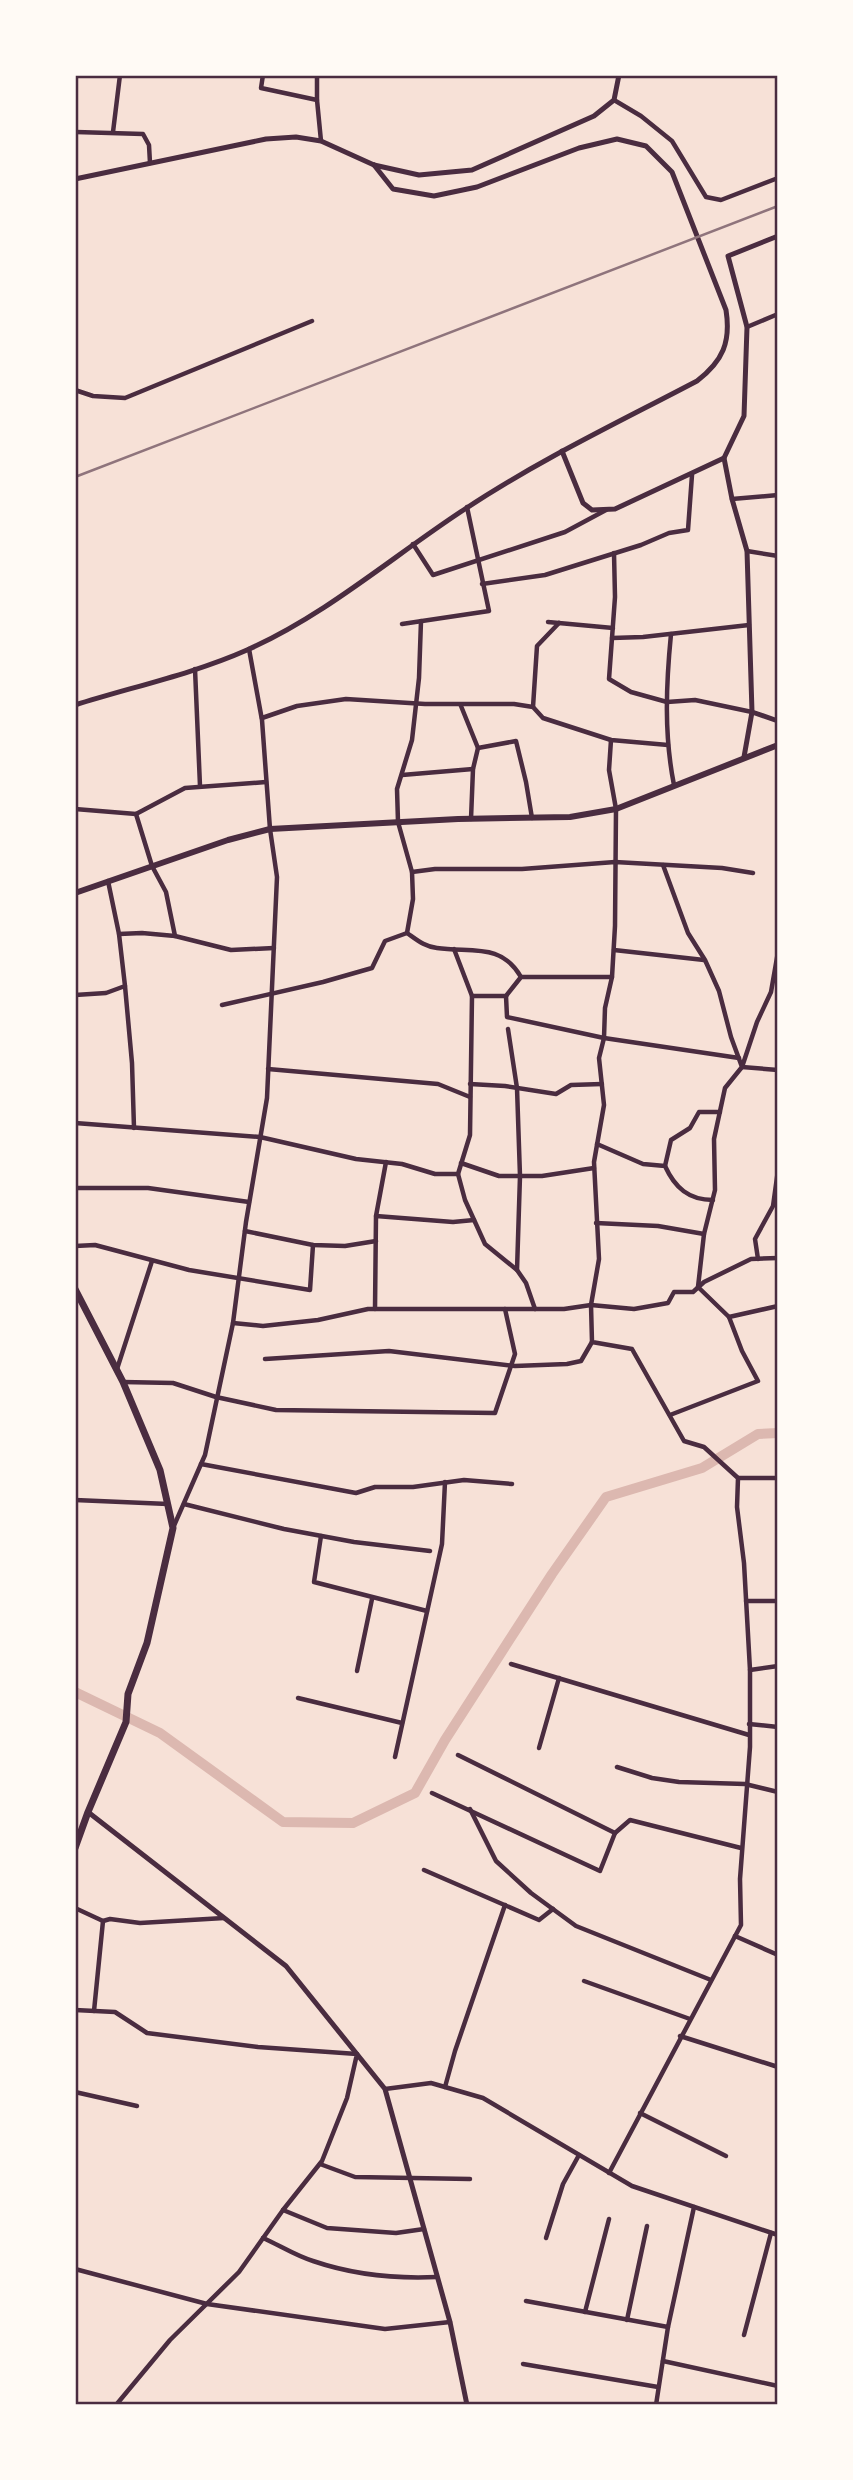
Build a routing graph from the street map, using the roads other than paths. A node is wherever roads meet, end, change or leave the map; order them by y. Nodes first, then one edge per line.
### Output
1 (121, 75) edge
2 (263, 75) edge
3 (317, 75) edge
4 (619, 75) edge
5 (317, 100) junction
6 (614, 100) junction
7 (76, 132) edge
8 (113, 132) junction
9 (321, 141) junction
10 (150, 163) junction
11 (374, 165) junction
12 (778, 178) edge
13 (75, 179) edge
14 (778, 236) edge
15 (778, 314) edge
16 (312, 321) dead end
17 (747, 327) junction
18 (75, 390) edge
19 (562, 451) junction
20 (724, 458) junction
21 (692, 475) junction
22 (778, 495) edge
23 (732, 499) junction
24 (467, 507) junction
25 (607, 510) junction
26 (412, 544) junction
27 (747, 551) junction
28 (614, 553) junction
29 (778, 556) edge
30 (477, 561) junction
31 (482, 584) junction
32 (421, 621) junction
33 (548, 622) dead end
34 (559, 623) junction
35 (402, 624) dead end
36 (749, 625) junction
37 (613, 628) junction
38 (671, 634) junction
39 (612, 638) junction
40 (249, 649) junction
41 (195, 669) junction
42 (667, 702) junction
43 (416, 704) junction
44 (75, 705) edge
45 (461, 706) junction
46 (533, 707) junction
47 (752, 712) junction
48 (262, 718) junction
49 (778, 721) edge
50 (611, 740) junction
51 (668, 745) junction
52 (778, 745) edge
53 (478, 748) junction
54 (744, 757) junction
55 (474, 769) junction
56 (402, 775) junction
57 (266, 782) junction
58 (674, 785) junction
59 (200, 786) junction
60 (75, 809) edge
61 (616, 809) junction
62 (136, 814) junction
63 (532, 818) junction
64 (471, 819) junction
65 (398, 822) junction
66 (270, 829) junction
67 (615, 862) junction
68 (663, 865) junction
69 (152, 866) junction
70 (412, 872) junction
71 (753, 873) dead end
72 (108, 881) junction
73 (75, 893) edge
74 (407, 933) junction
75 (119, 934) junction
76 (174, 936) junction
77 (274, 948) junction
78 (454, 949) junction
79 (614, 950) junction
80 (778, 952) edge
81 (705, 960) junction
82 (520, 977) junction
83 (612, 977) junction
84 (125, 986) junction
85 (271, 992) junction
86 (75, 995) edge
87 (472, 996) junction
88 (506, 996) junction
89 (222, 1005) dead end
90 (508, 1029) dead end
91 (604, 1038) junction
92 (739, 1058) junction
93 (742, 1067) junction
94 (268, 1069) junction
95 (778, 1070) edge
96 (470, 1084) junction
97 (602, 1084) junction
98 (517, 1088) junction
99 (470, 1097) junction
100 (720, 1112) junction
101 (75, 1123) edge
102 (134, 1128) junction
103 (260, 1137) junction
104 (597, 1144) junction
105 (386, 1162) junction
106 (461, 1163) junction
107 (665, 1167) junction
108 (594, 1168) junction
109 (778, 1170) edge
110 (458, 1174) junction
111 (520, 1176) junction
112 (75, 1188) edge
113 (713, 1200) junction
114 (249, 1202) junction
115 (376, 1216) junction
116 (474, 1220) junction
117 (596, 1223) junction
118 (245, 1231) junction
119 (704, 1234) junction
120 (376, 1241) junction
121 (313, 1245) junction
122 (75, 1246) edge
123 (778, 1258) edge
124 (758, 1259) junction
125 (152, 1261) junction
126 (517, 1270) junction
127 (239, 1278) junction
128 (698, 1287) junction
129 (75, 1289) edge
130 (591, 1305) junction
131 (778, 1306) edge
132 (75, 1307) edge
133 (85, 1307) junction
134 (375, 1309) junction
135 (505, 1309) junction
136 (535, 1309) junction
137 (729, 1317) junction
138 (233, 1323) junction
139 (592, 1342) junction
140 (265, 1359) dead end
141 (512, 1365) junction
142 (117, 1369) junction
143 (123, 1382) junction
144 (216, 1397) junction
145 (670, 1415) junction
146 (201, 1464) junction
147 (738, 1478) junction
148 (778, 1478) edge
149 (445, 1482) junction
150 (512, 1484) dead end
151 (75, 1500) edge
152 (168, 1504) junction
153 (184, 1504) junction
154 (173, 1528) junction
155 (321, 1536) junction
156 (430, 1550) dead end
157 (372, 1599) junction
158 (746, 1601) junction
159 (778, 1601) edge
160 (427, 1611) junction
161 (511, 1664) dead end
162 (778, 1666) edge
163 (750, 1670) junction
164 (357, 1671) dead end
165 (559, 1678) junction
166 (298, 1698) dead end
167 (402, 1723) junction
168 (749, 1724) junction
169 (778, 1727) edge
170 (749, 1735) junction
171 (539, 1748) dead end
172 (458, 1755) dead end
173 (395, 1757) dead end
174 (617, 1767) dead end
175 (746, 1784) junction
176 (432, 1793) dead end
177 (778, 1793) edge
178 (470, 1809) junction
179 (88, 1812) junction
180 (615, 1833) junction
181 (77, 1835) edge
182 (75, 1848) edge
183 (741, 1848) junction
184 (424, 1870) dead end
185 (505, 1905) junction
186 (75, 1908) edge
187 (553, 1909) junction
188 (225, 1918) junction
189 (103, 1921) junction
190 (735, 1936) junction
191 (778, 1955) edge
192 (711, 1980) junction
193 (584, 1981) dead end
194 (75, 2010) edge
195 (94, 2011) junction
196 (690, 2019) junction
197 (680, 2036) junction
198 (357, 2054) junction
199 (778, 2067) edge
200 (445, 2087) junction
201 (385, 2089) junction
202 (75, 2092) edge
203 (137, 2106) dead end
204 (640, 2113) junction
205 (579, 2155) junction
206 (726, 2156) dead end
207 (320, 2164) junction
208 (609, 2173) junction
209 (470, 2179) dead end
210 (410, 2180) junction
211 (694, 2207) junction
212 (283, 2210) junction
213 (609, 2219) dead end
214 (647, 2226) dead end
215 (424, 2229) junction
216 (771, 2233) junction
217 (778, 2235) edge
218 (263, 2238) junction
219 (546, 2238) dead end
220 (75, 2269) edge
221 (437, 2277) junction
222 (526, 2301) dead end
223 (207, 2304) junction
224 (585, 2312) junction
225 (627, 2320) junction
226 (450, 2322) junction
227 (668, 2327) junction
228 (744, 2335) dead end
229 (663, 2361) junction
230 (523, 2364) dead end
231 (778, 2386) edge
232 (658, 2388) junction
233 (116, 2405) edge
234 (467, 2405) edge
235 (656, 2405) edge

1 - 8 street
2 - 5 street
3 - 5 street
4 - 6 street
5 - 9 street
6 - 11 street
6 - 12 street
7 - 8 street
8 - 10 street
9 - 10 street
9 - 11 street
10 - 13 street
11 - 19 street
14 - 17 street
15 - 17 street
16 - 18 street
17 - 20 street
19 - 24 street
19 - 25 street
20 - 21 street
20 - 23 street
21 - 25 street
21 - 28 street
22 - 23 street
23 - 27 street
24 - 26 street
24 - 30 street
25 - 30 street
26 - 30 street
26 - 40 street
27 - 29 street
27 - 36 street
28 - 31 street
28 - 37 street
30 - 31 street
31 - 32 street
32 - 35 street
32 - 43 street
33 - 34 street
34 - 37 street
34 - 46 street
36 - 38 street
36 - 47 street
37 - 39 street
38 - 39 street
38 - 42 street
39 - 42 street
40 - 41 street
40 - 48 street
41 - 44 street
41 - 59 street
42 - 47 street
42 - 51 street
43 - 45 street
43 - 48 street
43 - 56 street
45 - 46 street
45 - 53 street
46 - 50 street
47 - 49 street
47 - 54 street
48 - 57 street
50 - 51 street
50 - 61 street
51 - 58 street
52 - 54 main road
53 - 55 street
53 - 63 street
54 - 58 main road
55 - 56 street
55 - 64 street
56 - 65 street
57 - 59 street
57 - 66 street
58 - 61 main road
59 - 62 street
60 - 62 street
61 - 63 main road
61 - 67 street
62 - 69 street
63 - 64 main road
64 - 65 main road
65 - 66 main road
65 - 70 street
66 - 69 main road
66 - 77 street
67 - 68 street
67 - 70 street
67 - 79 street
68 - 71 street
68 - 81 street
69 - 72 main road
69 - 76 street
70 - 74 street
72 - 73 main road
72 - 75 street
74 - 78 street
74 - 85 street
75 - 76 street
75 - 84 street
76 - 77 street
77 - 85 street
78 - 82 street
78 - 87 street
79 - 81 street
79 - 83 street
80 - 93 street
81 - 92 street
82 - 83 street
82 - 88 street
83 - 91 street
84 - 86 street
84 - 102 street
85 - 89 street
85 - 94 street
87 - 88 street
87 - 96 street
88 - 91 street
90 - 98 street
91 - 92 street
91 - 97 street
92 - 93 street
93 - 95 street
93 - 100 street
94 - 99 street
94 - 103 street
96 - 98 street
96 - 99 street
97 - 98 street
97 - 104 street
98 - 111 street
99 - 106 street
100 - 107 street
100 - 113 street
101 - 102 street
102 - 103 street
103 - 105 street
103 - 114 street
104 - 107 street
104 - 108 street
105 - 110 street
105 - 115 street
106 - 110 street
106 - 111 street
107 - 113 street
108 - 111 street
108 - 117 street
109 - 124 street
110 - 116 street
111 - 126 street
112 - 114 street
113 - 119 street
114 - 118 street
115 - 116 street
115 - 120 street
116 - 126 street
117 - 119 street
117 - 130 street
118 - 121 street
118 - 127 street
119 - 128 street
120 - 121 street
120 - 134 street
121 - 127 street
122 - 125 street
123 - 124 street
124 - 128 street
125 - 127 street
125 - 142 street
126 - 136 street
127 - 138 street
128 - 130 street
128 - 137 street
129 - 133 main road
130 - 136 street
130 - 139 street
131 - 137 street
132 - 133 street
133 - 142 main road
134 - 135 street
134 - 138 street
135 - 136 street
135 - 141 street
137 - 145 street
138 - 144 street
139 - 141 street
139 - 145 street
140 - 141 street
141 - 144 street
142 - 143 main road
143 - 144 street
143 - 152 main road
144 - 146 street
145 - 147 street
146 - 149 street
146 - 153 street
147 - 148 street
147 - 158 street
149 - 150 street
149 - 160 street
151 - 152 street
152 - 154 main road
153 - 154 street
153 - 155 street
154 - 179 main road
155 - 156 street
155 - 157 street
157 - 160 street
157 - 164 street
158 - 159 street
158 - 163 street
160 - 167 street
161 - 165 street
162 - 163 street
163 - 168 street
165 - 170 street
165 - 171 street
166 - 167 street
167 - 173 street
168 - 169 street
168 - 170 street
170 - 175 street
172 - 180 street
174 - 175 street
175 - 177 street
175 - 183 street
176 - 178 street
178 - 180 street
178 - 187 street
179 - 181 main road
179 - 188 street
180 - 183 street
181 - 182 main road
183 - 190 street
184 - 185 street
185 - 187 street
185 - 200 street
186 - 189 street
187 - 192 street
188 - 189 street
188 - 198 street
189 - 195 street
190 - 191 street
190 - 192 street
192 - 196 street
193 - 196 street
194 - 195 street
195 - 198 street
196 - 197 street
197 - 199 street
197 - 204 street
198 - 201 street
198 - 207 street
200 - 201 street
200 - 205 street
201 - 210 street
202 - 203 street
204 - 206 street
204 - 208 street
205 - 208 street
205 - 219 street
207 - 210 street
207 - 212 street
208 - 211 street
209 - 210 street
210 - 215 street
211 - 216 street
211 - 227 street
212 - 215 street
212 - 218 street
213 - 224 street
214 - 225 street
215 - 221 street
216 - 217 street
216 - 228 street
218 - 221 street
218 - 223 street
220 - 223 street
221 - 226 street
222 - 224 street
223 - 226 street
223 - 233 street
224 - 225 street
225 - 227 street
226 - 234 street
227 - 229 street
229 - 231 street
229 - 232 street
230 - 232 street
232 - 235 street

